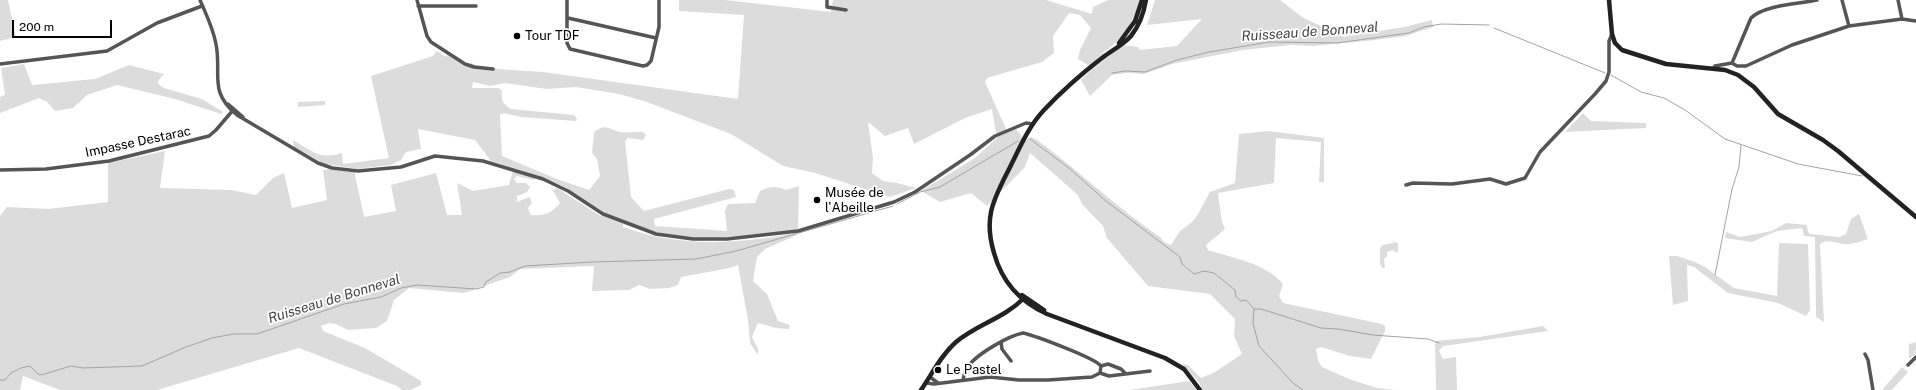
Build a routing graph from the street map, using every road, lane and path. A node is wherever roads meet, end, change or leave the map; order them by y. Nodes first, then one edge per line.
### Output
1 (200, 0) edge
2 (417, 0) edge
3 (567, 0) edge
4 (659, 0) edge
5 (827, 0) edge
6 (1142, 0) edge
7 (1146, 0) edge
8 (1609, 0) edge
9 (1817, 0) edge
10 (1842, 0) edge
11 (1898, 0) edge
12 (202, 6) junction
13 (418, 6) junction
14 (476, 6) dead end
15 (846, 10) dead end
16 (568, 18) junction
17 (1902, 19) junction
18 (1916, 22) edge
19 (1849, 26) junction
20 (1612, 34) junction
21 (656, 38) junction
22 (1106, 55) junction
23 (1732, 63) junction
24 (0, 64) edge
25 (493, 69) dead end
26 (1713, 69) junction
27 (233, 110) junction
28 (1033, 124) junction
29 (0, 170) edge
30 (1406, 185) dead end
31 (1916, 217) edge
32 (1023, 298) junction
33 (1001, 342) junction
34 (1865, 354) dead end
35 (1916, 357) edge
36 (1011, 361) dead end
37 (1908, 365) dead end
38 (1101, 366) junction
39 (1150, 371) dead end
40 (1100, 373) junction
41 (1125, 373) junction
42 (930, 377) junction
43 (963, 380) junction
44 (926, 382) junction
45 (938, 383) junction
46 (922, 390) edge
47 (1200, 390) edge
48 (1873, 390) edge

1 - 12 street
2 - 13 street
3 - 16 street
4 - 21 street
5 - 15 street
6 - 22 street
7 - 22 street
8 - 20 street
9 - 23 street
10 - 19 street
11 - 17 street
12 - 24 street
12 - 27 street
13 - 14 street
13 - 25 street
16 - 21 street
16 - 21 street
17 - 18 street
17 - 19 street
19 - 23 street
20 - 26 street
20 - 30 street
22 - 28 street
23 - 26 street
26 - 31 street
27 - 28 street
27 - 29 street, Impasse Destarac
28 - 32 street
32 - 42 street
32 - 47 street
33 - 36 street
33 - 38 street
33 - 43 street
34 - 48 street
35 - 37 street
38 - 40 street
38 - 41 street
39 - 41 street
40 - 41 street
40 - 43 street
42 - 44 street
42 - 45 street
43 - 45 street
44 - 45 street
44 - 46 street

